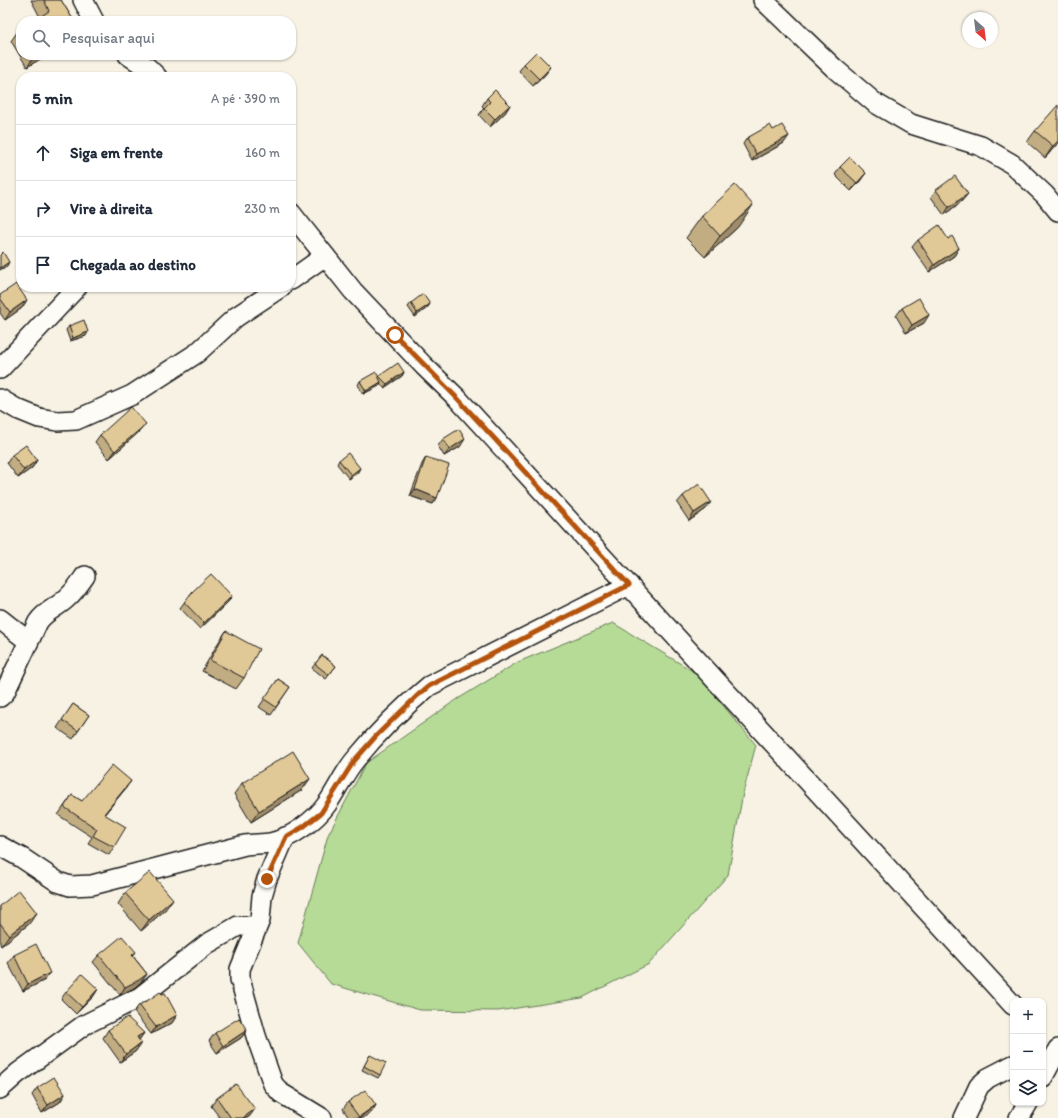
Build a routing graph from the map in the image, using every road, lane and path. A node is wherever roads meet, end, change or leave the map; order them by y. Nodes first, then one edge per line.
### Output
1 (83, 0) edge
2 (764, 0) edge
3 (91, 16) edge
4 (136, 60) edge
5 (152, 72) edge
6 (1058, 212) edge
7 (296, 219) edge
8 (325, 256) junction
9 (296, 276) edge
10 (72, 292) edge
11 (274, 292) edge
12 (0, 369) edge
13 (0, 399) edge
14 (85, 576) dead end
15 (629, 585) junction
16 (0, 619) edge
17 (28, 641) junction
18 (0, 697) edge
19 (286, 837) junction
20 (0, 846) edge
21 (257, 926) junction
22 (1010, 1002) edge
23 (1058, 1049) edge
24 (1046, 1066) edge
25 (1010, 1067) edge
26 (0, 1089) edge
27 (1026, 1106) edge
28 (322, 1118) edge
29 (964, 1118) edge
30 (1019, 1118) edge

1 - 3 street
2 - 6 street
4 - 5 street
7 - 8 street
8 - 9 street
8 - 15 street
10 - 12 street
11 - 13 street
14 - 17 street
15 - 19 street
15 - 22 street
16 - 17 street
17 - 18 street
19 - 20 street
19 - 21 street
21 - 26 street
21 - 28 street
23 - 24 street
25 - 29 street
27 - 30 street

